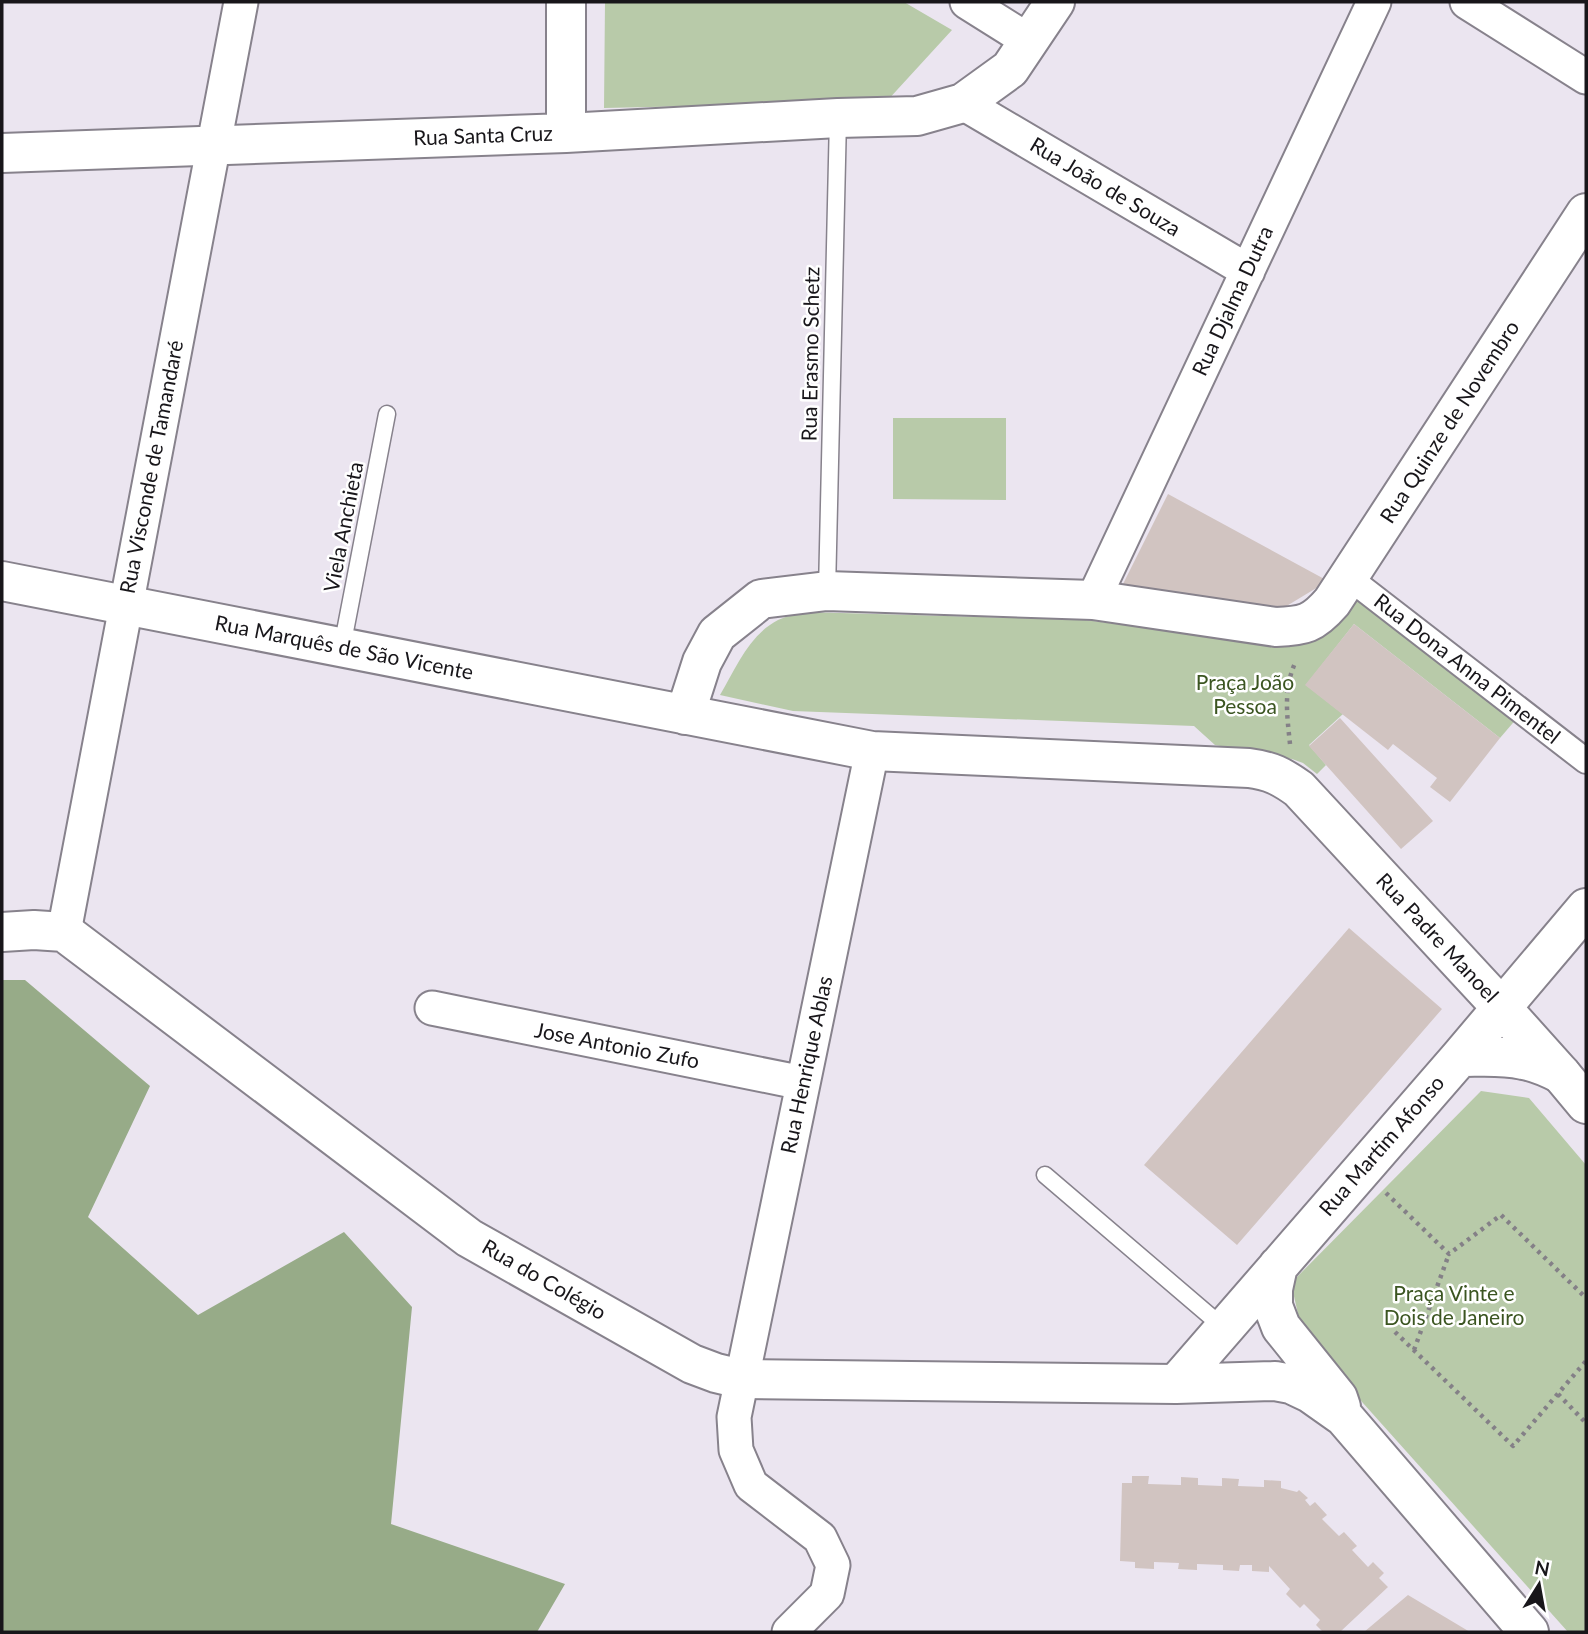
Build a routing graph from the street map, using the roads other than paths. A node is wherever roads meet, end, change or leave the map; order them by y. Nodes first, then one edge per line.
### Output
1 (242, 2) edge
2 (566, 2) edge
3 (967, 2) edge
4 (1055, 2) edge
5 (1374, 2) edge
6 (1467, 2) edge
7 (1029, 41) junction
8 (1586, 77) edge
9 (963, 103) junction
10 (838, 118) junction
11 (566, 133) junction
12 (213, 145) junction
13 (2, 153) edge
14 (1580, 238) edge
15 (1248, 271) junction
16 (387, 414) dead end
17 (1348, 577) junction
18 (2, 581) edge
19 (827, 592) junction
20 (1093, 600) junction
21 (126, 605) junction
22 (342, 647) junction
23 (685, 715) junction
24 (872, 751) junction
25 (1586, 761) edge
26 (1586, 908) edge
27 (2, 932) edge
28 (64, 932) junction
29 (1501, 1007) junction
30 (432, 1008) dead end
31 (1460, 1057) junction
32 (1561, 1074) junction
33 (803, 1083) junction
34 (1586, 1104) edge
35 (1045, 1175) dead end
36 (1278, 1266) junction
37 (1224, 1329) junction
38 (741, 1379) junction
39 (1176, 1384) junction
40 (1344, 1417) junction
41 (789, 1632) edge
42 (1528, 1632) edge

1 - 12 street, Rua Visconde de Tamandaré
2 - 11 street
3 - 7 street
4 - 7 street
5 - 15 street, Rua Djalma Dutra
6 - 8 street
7 - 9 street
9 - 10 street, Rua Santa Cruz
9 - 15 street, Rua João de Souza
10 - 11 street, Rua Santa Cruz
10 - 19 lane, Rua Erasmo Schetz
11 - 12 street, Rua Santa Cruz
12 - 13 street, Rua Santa Cruz
12 - 21 street, Rua Visconde de Tamandaré
14 - 17 street, Rua Quinze de Novembro
15 - 20 street, Rua Djalma Dutra
16 - 22 lane, Viela Anchieta
17 - 20 street, Rua Quinze de Novembro
17 - 25 street, Rua Dona Anna Pimentel
18 - 21 street, Rua Marquês de São Vicente
19 - 20 street
19 - 23 street
21 - 22 street, Rua Marquês de São Vicente
21 - 28 street, Rua Visconde de Tamandaré
22 - 23 street, Rua Marquês de São Vicente
23 - 24 street
24 - 29 street, Rua Padre Manoel
24 - 33 street, Rua Henrique Ablas
26 - 29 street, Rua Martim Afonso
27 - 28 street
28 - 38 street, Rua do Colégio
29 - 31 street, Rua Martim Afonso
29 - 32 street, Rua Padre Manoel
30 - 33 street, Jose Antonio Zufo
31 - 32 street
31 - 36 street, Rua Martim Afonso
32 - 34 street, Rua Padre Manoel
33 - 38 street, Rua Henrique Ablas
35 - 37 lane
36 - 37 street, Rua Martim Afonso
36 - 40 street
37 - 39 street, Rua Martim Afonso
38 - 39 street, Rua do Colégio
38 - 41 street, Rua Henrique Ablas
39 - 40 street
40 - 42 street

